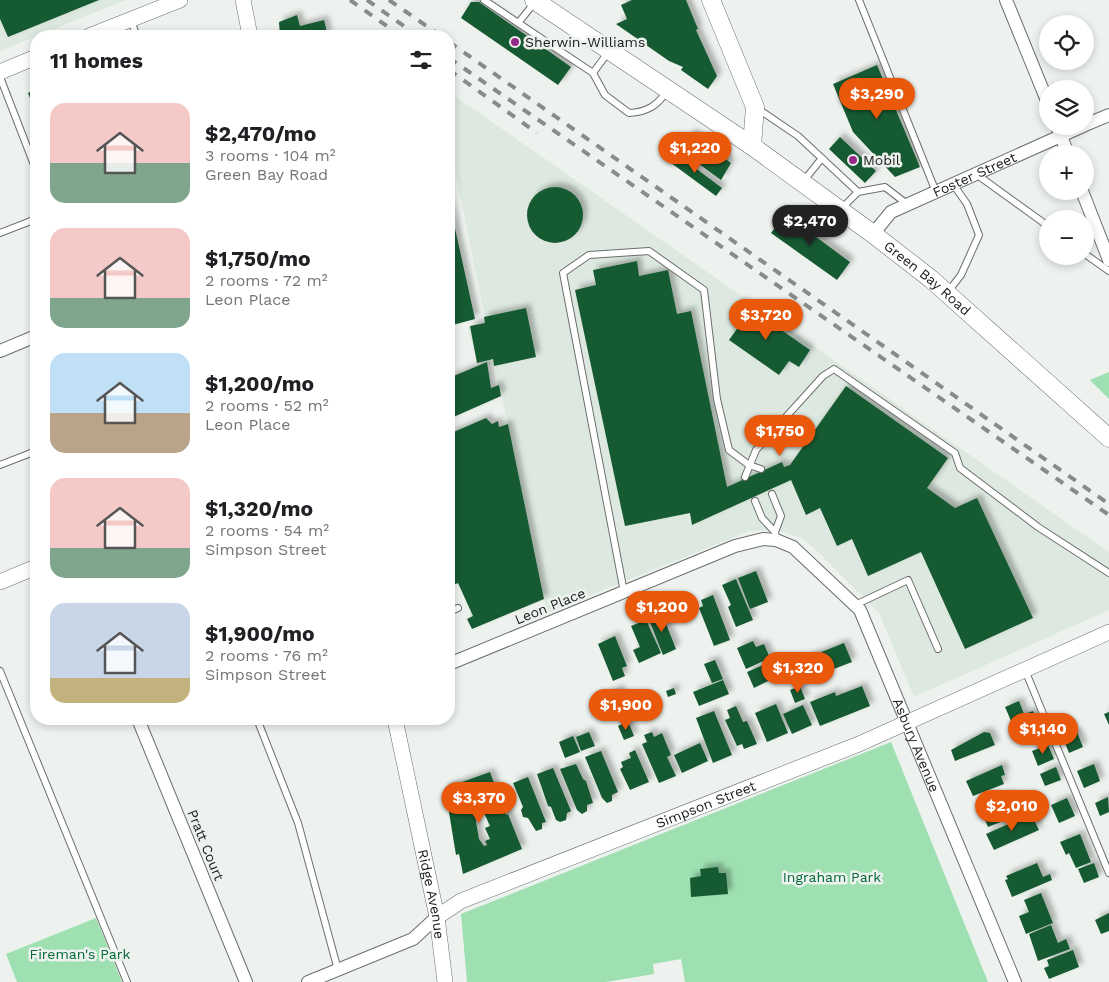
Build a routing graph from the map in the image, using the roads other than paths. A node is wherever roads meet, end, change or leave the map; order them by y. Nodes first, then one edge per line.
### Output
1 (180, 0) edge
2 (243, 0) edge
3 (484, 0) edge
4 (711, 0) edge
5 (859, 0) edge
6 (1006, 0) edge
7 (535, 1) edge
8 (130, 20) junction
9 (519, 22) junction
10 (104, 30) edge
11 (135, 30) edge
12 (249, 30) edge
13 (609, 50) junction
14 (30, 60) edge
15 (0, 72) edge
16 (593, 73) junction
17 (0, 77) edge
18 (1039, 81) edge
19 (668, 90) junction
20 (755, 107) junction
21 (1109, 115) edge
22 (1094, 122) edge
23 (1051, 135) edge
24 (752, 146) junction
25 (30, 154) edge
26 (822, 158) junction
27 (976, 174) junction
28 (802, 183) junction
29 (952, 184) junction
30 (858, 192) junction
31 (936, 192) junction
32 (1086, 200) edge
33 (907, 204) junction
34 (840, 210) junction
35 (30, 220) edge
36 (1039, 220) edge
37 (0, 233) edge
38 (873, 234) junction
39 (1094, 260) edge
40 (1109, 260) edge
41 (1109, 271) edge
42 (947, 293) junction
43 (30, 338) edge
44 (0, 351) edge
45 (1109, 438) edge
46 (30, 453) edge
47 (0, 465) edge
48 (749, 465) junction
49 (761, 469) dead end
50 (744, 477) dead end
51 (772, 494) dead end
52 (755, 501) dead end
53 (776, 536) junction
54 (30, 570) edge
55 (1109, 573) edge
56 (0, 582) edge
57 (624, 592) junction
58 (855, 605) junction
59 (458, 608) dead end
60 (455, 609) edge
61 (1109, 632) edge
62 (938, 649) dead end
63 (455, 662) edge
64 (1025, 670) junction
65 (0, 671) edge
66 (908, 723) junction
67 (140, 725) edge
68 (259, 725) edge
69 (396, 725) edge
70 (1109, 873) edge
71 (437, 917) junction
72 (331, 975) edge
73 (127, 982) edge
74 (246, 982) edge
75 (308, 982) edge
76 (445, 982) edge
77 (1016, 982) edge

1 - 8 street
2 - 12 street
3 - 9 lane
4 - 20 main road
5 - 31 lane
6 - 18 street
7 - 9 lane
7 - 13 main road, Green Bay Road
8 - 10 street
8 - 11 lane
9 - 16 lane
13 - 16 lane
13 - 19 main road, Green Bay Road
14 - 15 street
16 - 19 lane
17 - 25 lane
19 - 24 main road, Green Bay Road
20 - 24 main road
20 - 26 lane
21 - 22 street, Foster Street
23 - 27 street, Foster Street
24 - 28 main road, Green Bay Road
26 - 28 lane
26 - 30 lane
27 - 29 street, Foster Street
27 - 36 lane
28 - 34 main road, Green Bay Road
29 - 31 street, Foster Street
29 - 42 lane
30 - 33 lane
30 - 34 lane
31 - 33 street, Foster Street
32 - 40 street
33 - 38 street, Foster Street
34 - 38 main road, Green Bay Road
35 - 37 lane
38 - 42 main road, Green Bay Road
39 - 41 lane
42 - 45 main road, Green Bay Road
43 - 44 street
46 - 47 lane
48 - 49 lane
48 - 50 lane
48 - 55 lane
48 - 57 lane
51 - 53 lane
52 - 53 lane
53 - 57 street, Leon Place
53 - 58 street, Asbury Avenue
54 - 56 street
57 - 63 street, Leon Place
58 - 62 lane
58 - 66 street, Asbury Avenue
59 - 60 lane
61 - 64 street, Simpson Street
64 - 66 street, Simpson Street
64 - 70 lane
65 - 73 lane
66 - 71 street, Simpson Street
66 - 77 street, Asbury Avenue
67 - 74 street, Pratt Court
68 - 72 lane
69 - 71 street, Ridge Avenue
71 - 72 street, Simpson Street
71 - 76 street, Ridge Avenue
72 - 75 street, Simpson Street

